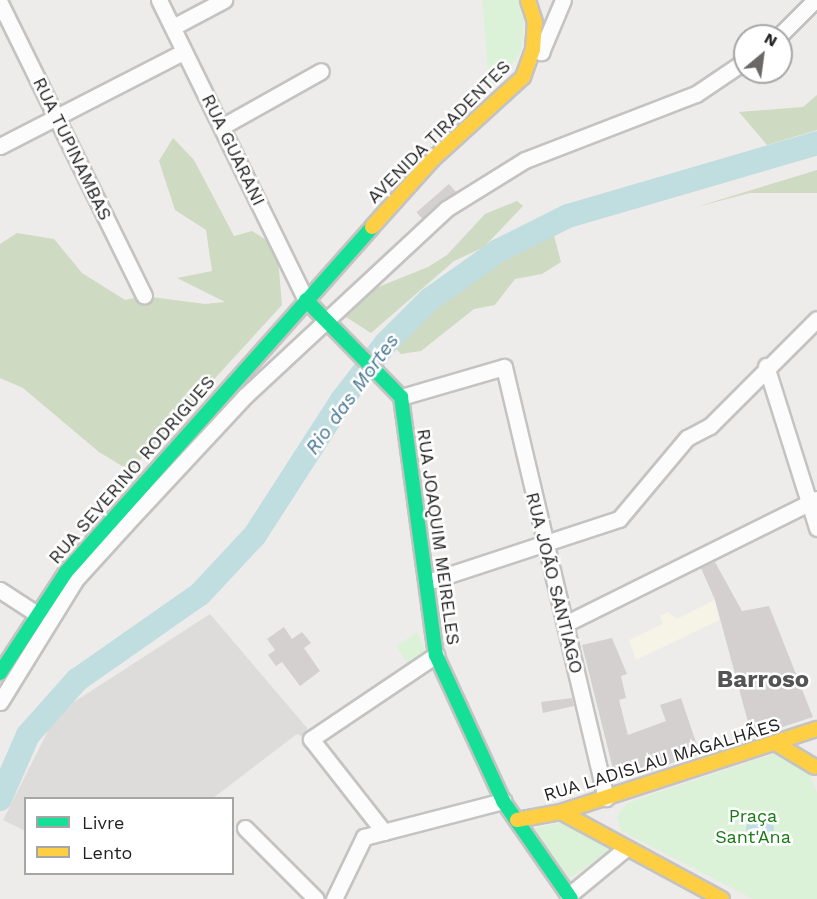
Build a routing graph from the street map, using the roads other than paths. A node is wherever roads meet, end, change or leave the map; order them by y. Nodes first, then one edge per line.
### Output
1 (159, 0) edge
2 (224, 0) edge
3 (528, 0) edge
4 (563, 0) edge
5 (815, 0) edge
6 (0, 3) edge
7 (791, 24) edge
8 (173, 27) junction
9 (533, 49) junction
10 (183, 52) junction
11 (733, 69) edge
12 (321, 71) dead end
13 (55, 116) junction
14 (223, 126) junction
15 (0, 146) edge
16 (144, 296) dead end
17 (306, 300) junction
18 (328, 319) junction
19 (817, 319) edge
20 (766, 366) junction
21 (401, 397) junction
22 (814, 502) edge
23 (817, 528) edge
24 (544, 546) junction
25 (427, 582) junction
26 (0, 590) edge
27 (37, 614) junction
28 (565, 624) junction
29 (435, 655) junction
30 (0, 673) edge
31 (0, 702) edge
32 (817, 729) edge
33 (777, 744) junction
34 (816, 765) edge
35 (606, 798) junction
36 (503, 801) junction
37 (561, 812) junction
38 (517, 820) junction
39 (245, 828) dead end
40 (384, 832) junction
41 (626, 848) junction
42 (569, 897) edge
43 (316, 899) edge
44 (334, 899) edge
45 (722, 899) edge

1 - 8 street, RUA GUARANI
2 - 8 street
3 - 9 street, AVENIDA TIRADENTES
4 - 9 street
5 - 7 street
6 - 13 street, RUA TUPINAMBAS
8 - 10 street, RUA GUARANI
9 - 17 street, AVENIDA TIRADENTES
10 - 13 street
10 - 14 street, RUA GUARANI
11 - 18 street
12 - 14 street
13 - 15 street
13 - 16 street, RUA TUPINAMBAS
14 - 17 street, RUA GUARANI
17 - 18 street
17 - 27 street, RUA SEVERINO RODRIGUES
18 - 21 street
18 - 31 street
19 - 20 street
20 - 22 street
20 - 24 street
21 - 24 street, RUA JOÃO SANTIAGO
21 - 25 street, RUA JOAQUIM MEIRELES
22 - 23 street
22 - 28 street
24 - 25 street
24 - 28 street, RUA JOÃO SANTIAGO
25 - 29 street, RUA JOAQUIM MEIRELES
26 - 27 street
27 - 30 street, RUA SEVERINO RODRIGUES
28 - 35 street, RUA JOÃO SANTIAGO
29 - 36 street, RUA JOAQUIM MEIRELES
29 - 40 street
32 - 33 street, RUA LADISLAU MAGALHÃES
33 - 34 street
33 - 35 street, RUA LADISLAU MAGALHÃES
35 - 37 street, RUA LADISLAU MAGALHÃES
36 - 38 street, RUA JOAQUIM MEIRELES
36 - 40 street
37 - 38 street, RUA LADISLAU MAGALHÃES
37 - 41 street
38 - 42 street, RUA JOAQUIM MEIRELES
39 - 43 street
40 - 44 street
41 - 42 street
41 - 45 street

